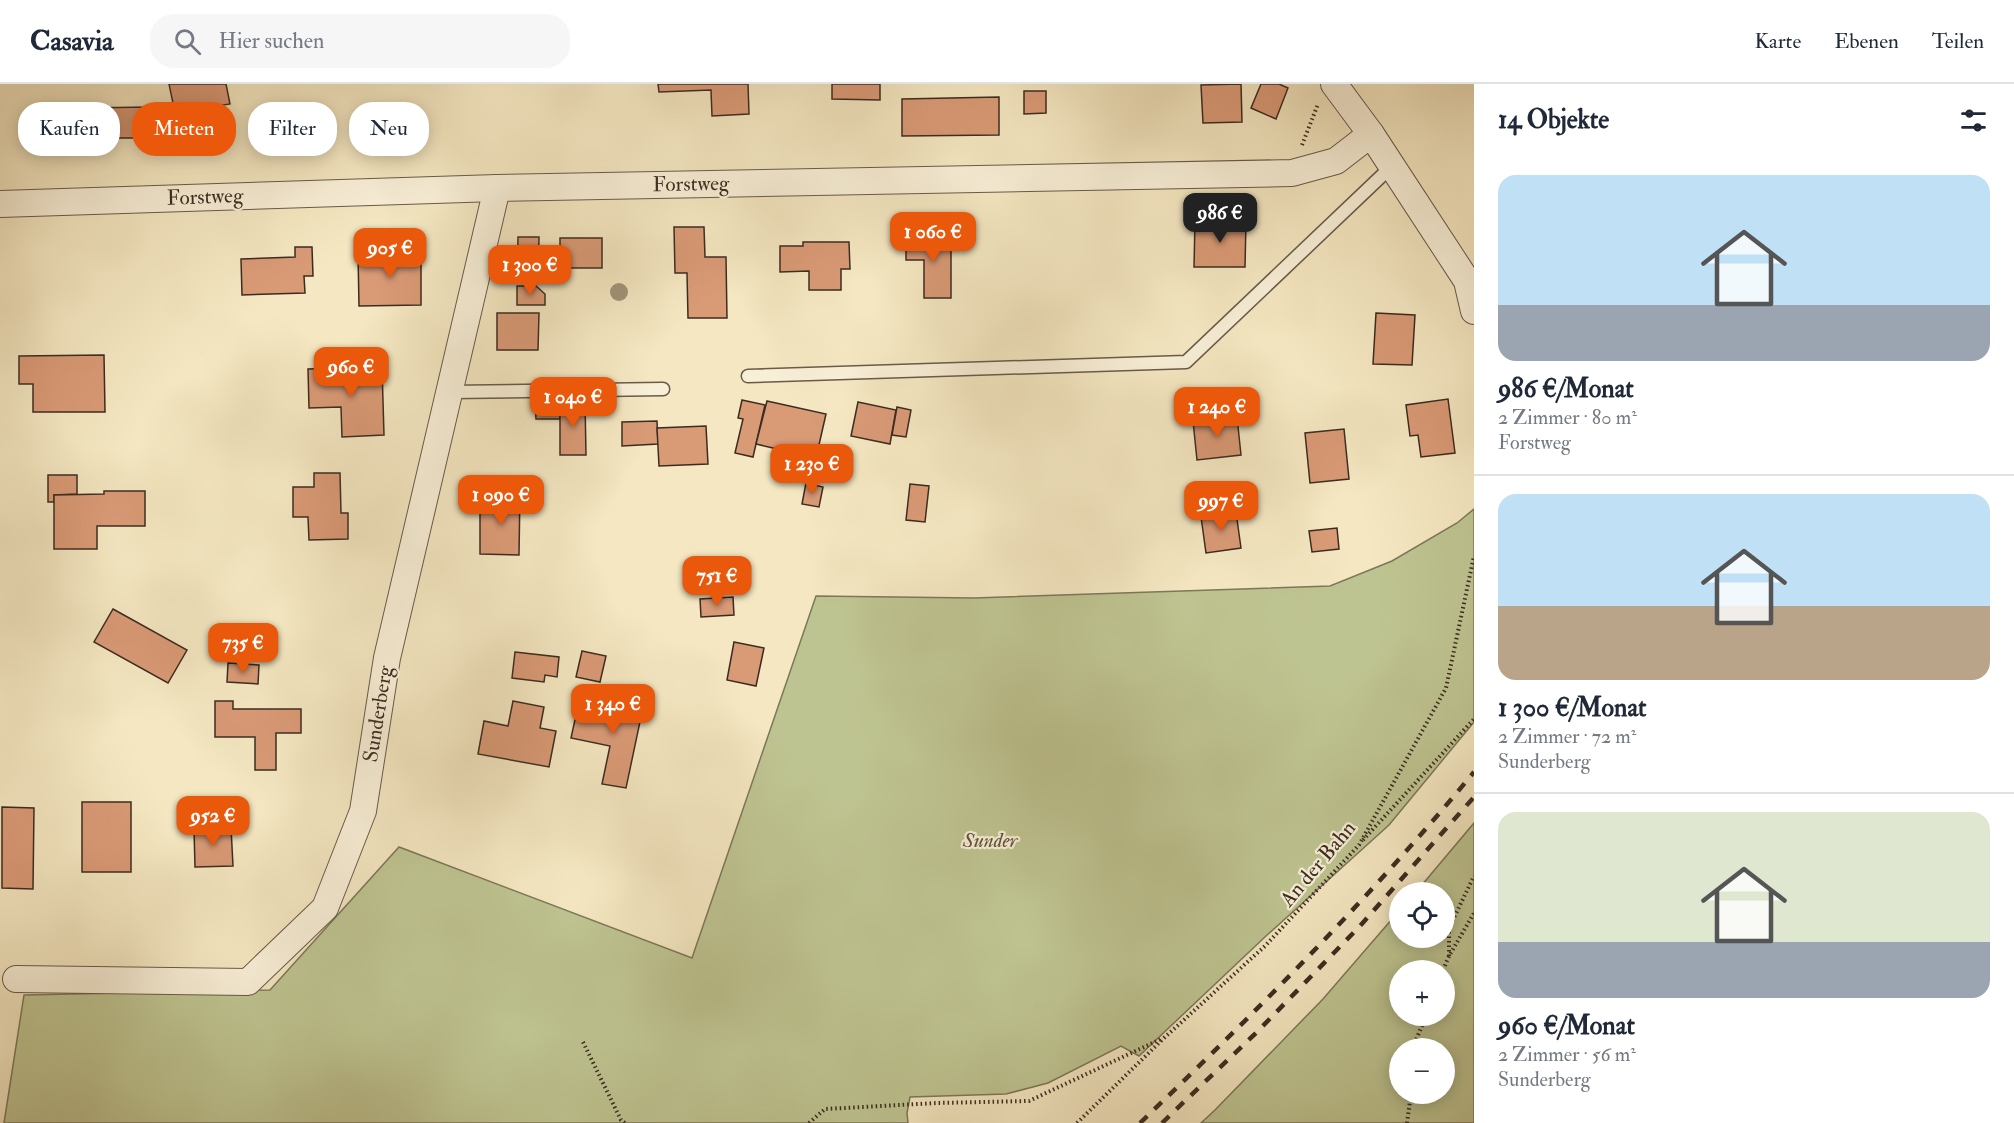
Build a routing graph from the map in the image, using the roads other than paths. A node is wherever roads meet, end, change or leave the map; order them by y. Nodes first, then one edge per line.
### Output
1 (1328, 90) edge
2 (1371, 134) junction
3 (1392, 166) junction
4 (497, 188) junction
5 (0, 204) edge
6 (1474, 311) edge
7 (748, 376) dead end
8 (663, 389) dead end
9 (450, 392) junction
10 (16, 979) dead end

1 - 2 street
2 - 3 street
2 - 4 street, Forstweg
3 - 6 street
3 - 7 lane
4 - 5 street, Forstweg
4 - 9 street, Sunderberg
8 - 9 lane
9 - 10 street, Sunderberg

